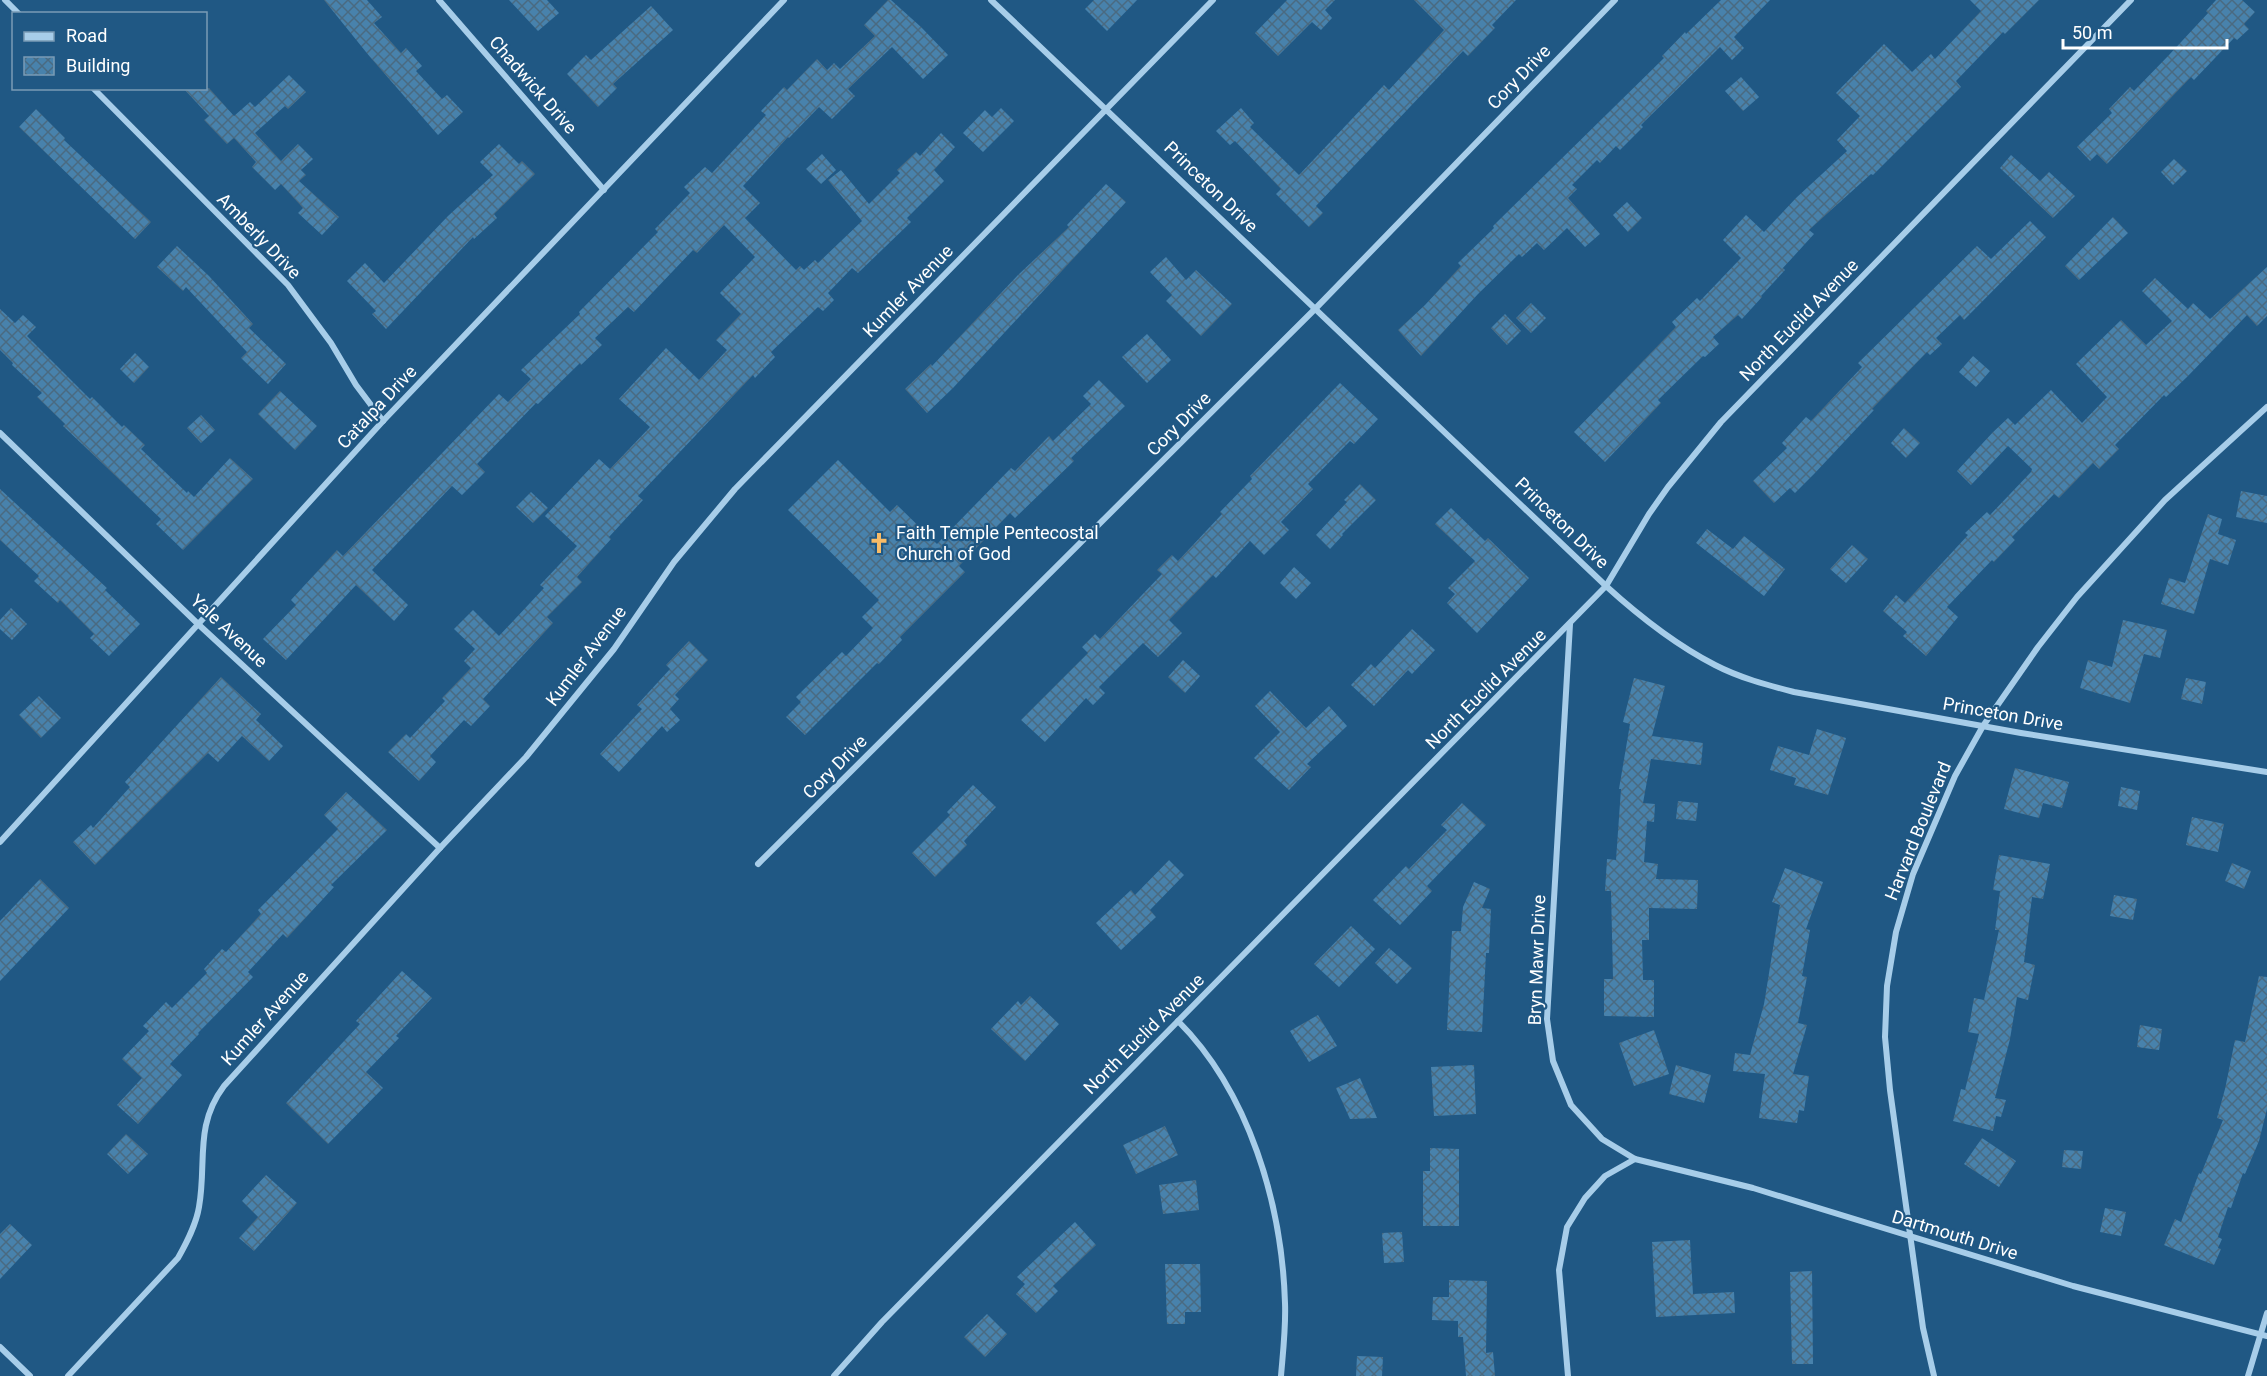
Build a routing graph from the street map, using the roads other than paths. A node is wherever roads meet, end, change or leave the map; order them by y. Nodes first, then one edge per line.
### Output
1 (5, 0) edge
2 (439, 0) edge
3 (784, 0) edge
4 (991, 0) edge
5 (1000, 0) edge
6 (1213, 0) edge
7 (1615, 0) edge
8 (2131, 0) edge
9 (1003, 9) junction
10 (17, 12) edge
11 (95, 90) edge
12 (1107, 109) junction
13 (603, 190) junction
14 (1316, 308) junction
15 (2267, 407) edge
16 (383, 421) junction
17 (0, 433) edge
18 (1606, 586) junction
19 (198, 624) junction
20 (1570, 624) junction
21 (1983, 726) junction
22 (2267, 772) edge
23 (0, 842) edge
24 (440, 848) junction
25 (759, 864) dead end
26 (1178, 1021) junction
27 (1635, 1160) junction
28 (1911, 1237) junction
29 (2267, 1314) edge
30 (2264, 1335) edge
31 (0, 1347) edge
32 (30, 1376) edge
33 (68, 1376) edge
34 (834, 1376) edge
35 (1281, 1376) edge
36 (1569, 1376) edge
37 (1934, 1376) edge
38 (2248, 1376) edge

1 - 10 street
2 - 13 street, Chadwick Drive
3 - 13 street, Catalpa Drive
4 - 9 street, Princeton Drive
5 - 9 street
6 - 12 street, Kumler Avenue
7 - 14 street, Cory Drive
8 - 18 street, North Euclid Avenue
9 - 12 street, Princeton Drive
11 - 16 street, Amberly Drive
12 - 14 street, Princeton Drive
12 - 24 street, Kumler Avenue
13 - 16 street, Catalpa Drive
14 - 18 street, Princeton Drive
14 - 25 street, Cory Drive
15 - 21 street, Harvard Boulevard
16 - 19 street, Catalpa Drive
17 - 19 street, Yale Avenue
18 - 20 street, North Euclid Avenue
18 - 21 street, Princeton Drive
19 - 23 street, Catalpa Drive
19 - 24 street, Yale Avenue
20 - 26 street, North Euclid Avenue
20 - 27 street, Bryn Mawr Drive
21 - 22 street, Princeton Drive
21 - 28 street, Harvard Boulevard
24 - 33 street, Kumler Avenue
26 - 34 street, North Euclid Avenue
26 - 35 street
27 - 28 street, Dartmouth Drive
27 - 36 street
28 - 30 street, Dartmouth Drive
28 - 37 street, Harvard Boulevard
29 - 30 street
30 - 38 street
31 - 32 street

